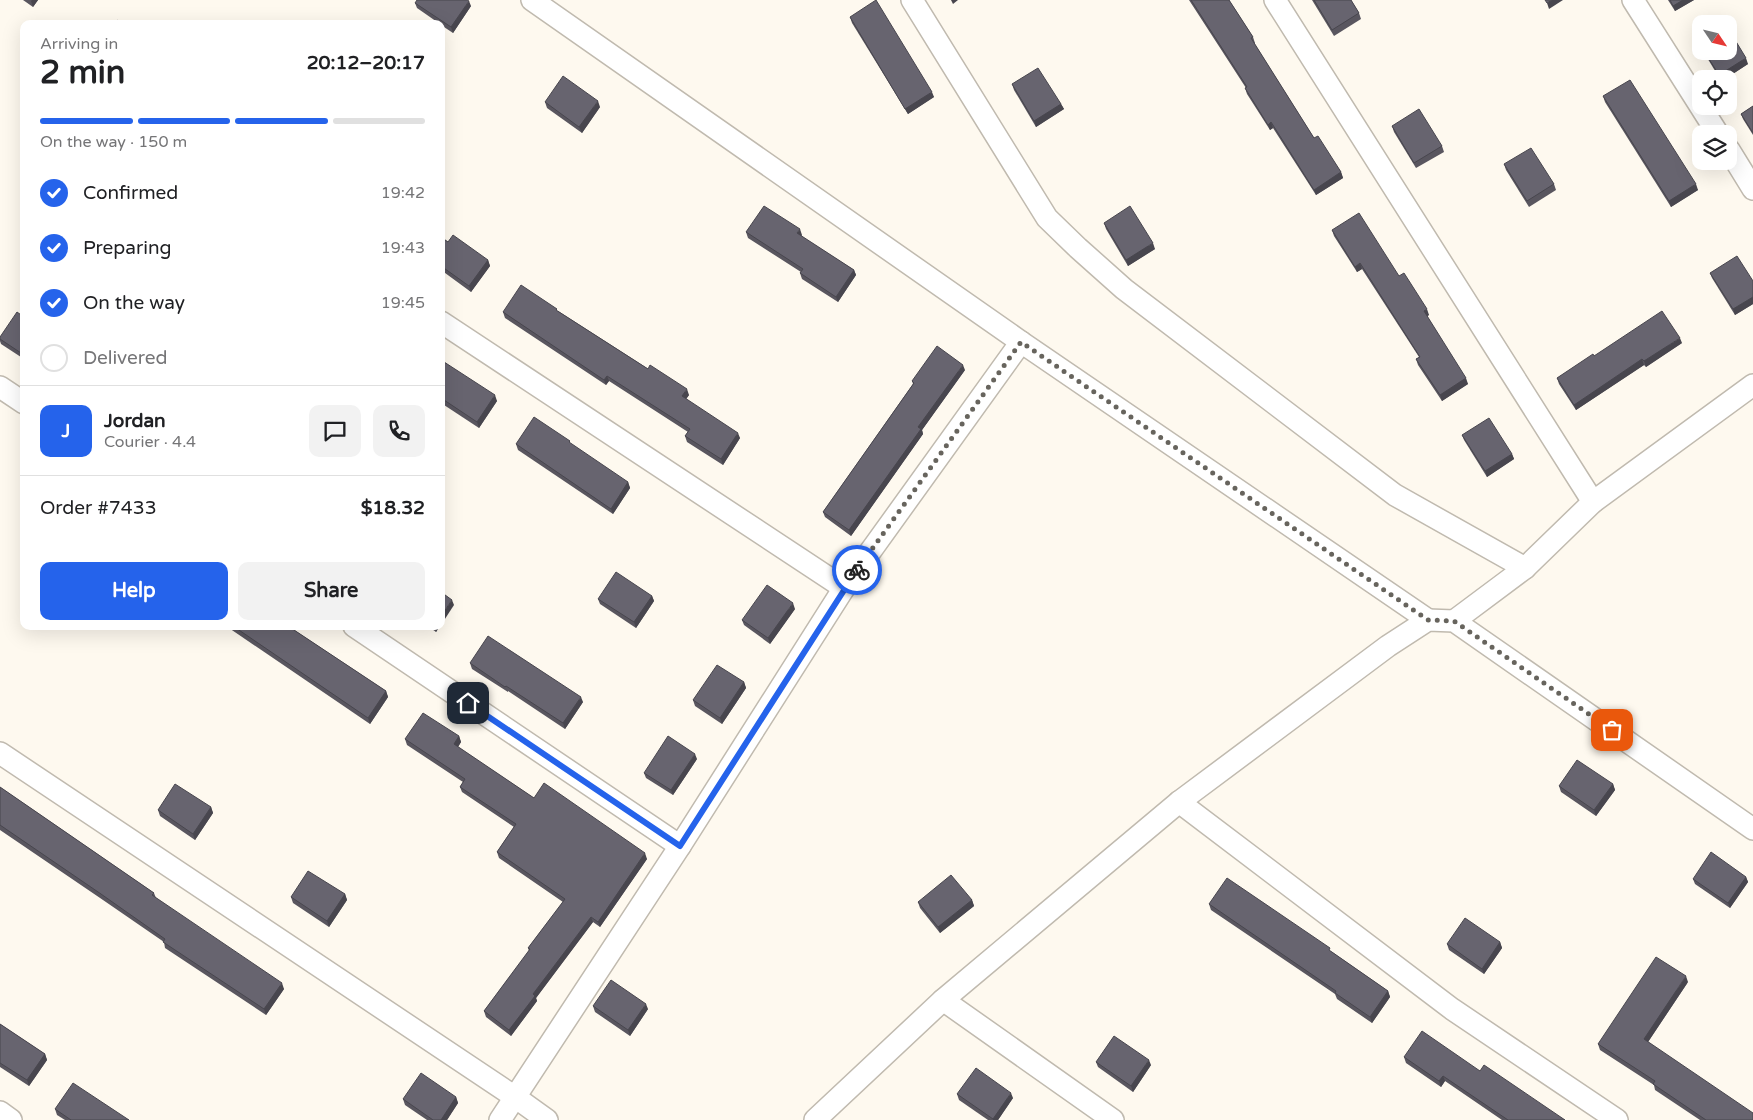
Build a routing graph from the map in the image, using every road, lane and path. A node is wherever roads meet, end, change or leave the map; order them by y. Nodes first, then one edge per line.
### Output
1 (532, 0) edge
2 (912, 0) edge
3 (1275, 0) edge
4 (1633, 0) edge
5 (1712, 125) edge
6 (1737, 163) edge
7 (1753, 189) edge
8 (445, 325) edge
9 (1021, 342) junction
10 (1753, 385) edge
11 (0, 387) edge
12 (20, 400) edge
13 (1593, 502) junction
14 (1525, 568) junction
15 (844, 588) junction
16 (1428, 620) junction
17 (1454, 621) junction
18 (360, 630) edge
19 (0, 753) edge
20 (1179, 802) junction
21 (1753, 829) edge
22 (680, 846) junction
23 (943, 1000) junction
24 (516, 1097) junction
25 (0, 1112) edge
26 (11, 1120) edge
27 (500, 1120) edge
28 (547, 1120) edge
29 (815, 1120) edge
30 (1113, 1120) edge
31 (1617, 1120) edge

1 - 9 street
2 - 14 street
3 - 13 street
4 - 5 street
6 - 7 street
8 - 15 street
9 - 15 street
9 - 16 street
10 - 13 street
11 - 12 street
13 - 14 street
14 - 17 street
15 - 22 street
16 - 17 street
16 - 20 street
17 - 21 street
18 - 22 street
19 - 24 street
20 - 23 street
20 - 31 street
22 - 24 street
23 - 29 street
23 - 30 street
24 - 27 street
24 - 28 street
25 - 26 street

